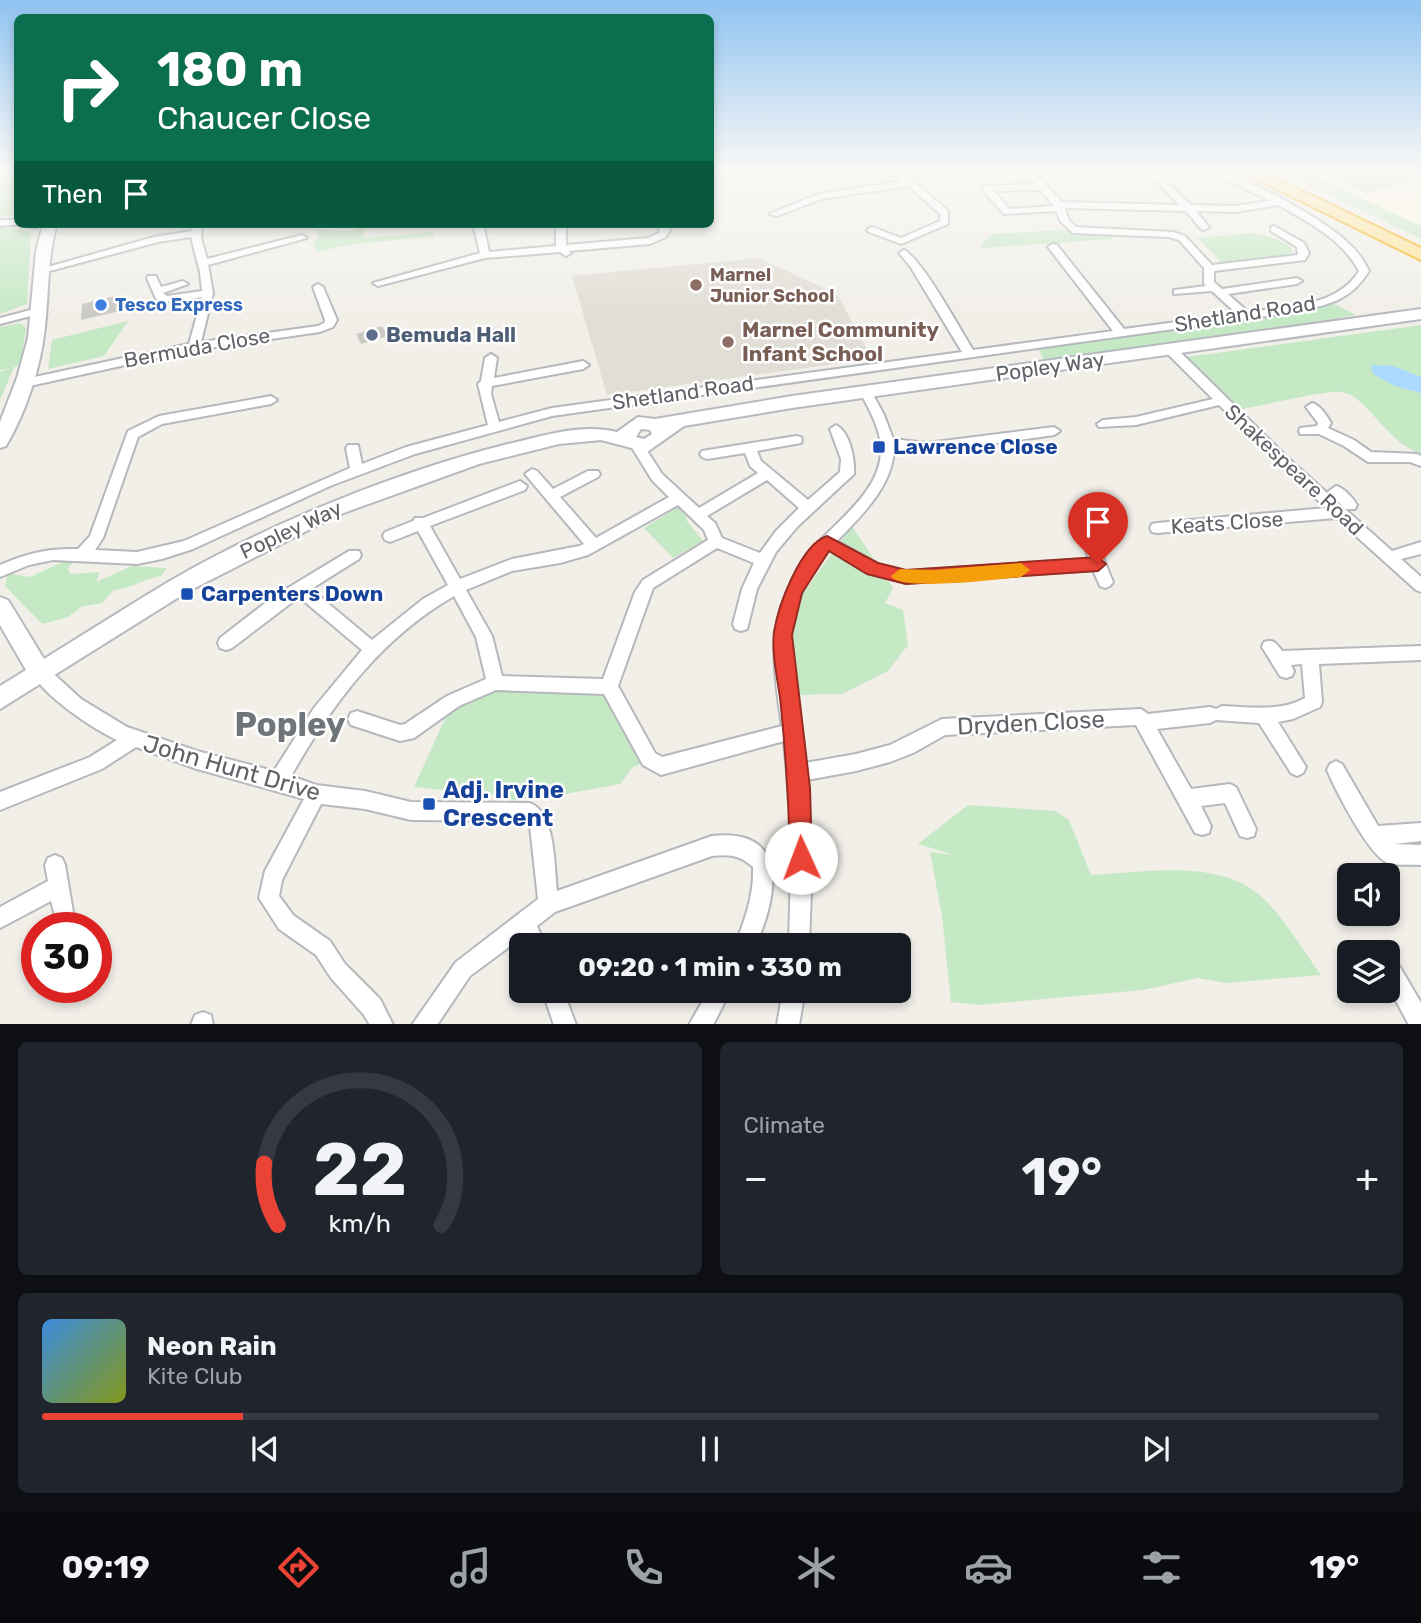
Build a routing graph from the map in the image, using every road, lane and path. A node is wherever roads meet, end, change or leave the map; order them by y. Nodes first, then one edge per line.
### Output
1 (946, 220) edge
2 (1067, 220) edge
3 (1198, 220) edge
4 (1307, 220) edge
5 (1349, 220) edge
6 (1370, 220) edge
7 (1204, 227) dead end
8 (44, 228) edge
9 (479, 228) edge
10 (561, 228) edge
11 (662, 228) edge
12 (196, 229) edge
13 (872, 230) dead end
14 (1261, 232) dead end
15 (303, 238) dead end
16 (1421, 245) edge
17 (1052, 246) dead end
18 (564, 250) junction
19 (903, 251) dead end
20 (485, 254) junction
21 (1421, 257) edge
22 (203, 263) junction
23 (42, 270) junction
24 (1209, 270) junction
25 (152, 278) dead end
26 (1297, 281) dead end
27 (378, 283) dead end
28 (183, 284) dead end
29 (318, 287) dead end
30 (157, 290) junction
31 (1218, 290) junction
32 (1178, 292) dead end
33 (208, 293) junction
34 (38, 311) junction
35 (1421, 312) edge
36 (1246, 316) junction
37 (0, 321) edge
38 (1121, 333) junction
39 (194, 346) junction
40 (1171, 349) junction
41 (969, 354) junction
42 (491, 358) dead end
43 (582, 365) dead end
44 (25, 383) junction
45 (485, 384) junction
46 (866, 393) junction
47 (271, 400) dead end
48 (1220, 401) junction
49 (1312, 407) dead end
50 (1103, 424) dead end
51 (495, 425) junction
52 (836, 429) dead end
53 (1321, 430) junction
54 (1054, 431) dead end
55 (1305, 431) dead end
56 (657, 433) junction
57 (627, 437) junction
58 (796, 440) dead end
59 (0, 442) edge
60 (886, 443) junction
61 (353, 448) dead end
62 (750, 448) junction
63 (707, 454) dead end
64 (1421, 461) edge
65 (651, 466) junction
66 (357, 471) junction
67 (532, 474) dead end
68 (593, 474) dead end
69 (767, 474) junction
70 (520, 486) dead end
71 (551, 496) junction
72 (680, 498) junction
73 (1341, 503) junction
74 (808, 508) junction
75 (698, 515) junction
76 (420, 522) junction
77 (1156, 527) dead end
78 (390, 536) dead end
79 (716, 542) junction
80 (827, 542) junction
81 (593, 546) junction
82 (1092, 548) dead end
83 (1421, 548) edge
84 (83, 554) junction
85 (354, 555) dead end
86 (1390, 557) junction
87 (761, 560) junction
88 (1098, 564) junction
89 (0, 571) edge
90 (1105, 582) dead end
91 (1421, 586) edge
92 (458, 587) junction
93 (299, 588) junction
94 (0, 606) edge
95 (741, 624) dead end
96 (226, 643) dead end
97 (371, 648) junction
98 (1421, 653) edge
99 (1308, 656) junction
100 (1278, 658) dead end
101 (39, 671) junction
102 (495, 683) junction
103 (609, 688) junction
104 (0, 698) edge
105 (1263, 715) junction
106 (357, 719) dead end
107 (1144, 722) junction
108 (793, 731) junction
109 (132, 740) junction
110 (1297, 767) dead end
111 (1336, 770) dead end
112 (798, 772) junction
113 (278, 781) junction
114 (316, 794) junction
115 (1185, 799) junction
116 (0, 801) edge
117 (1202, 826) dead end
118 (1247, 829) dead end
119 (1421, 832) edge
120 (1373, 836) junction
121 (1421, 855) edge
122 (55, 864) dead end
123 (59, 886) junction
124 (549, 904) junction
125 (63, 912) dead end
126 (0, 918) edge
127 (524, 922) junction
128 (529, 933) edge
129 (751, 933) edge
130 (800, 933) edge
131 (1400, 986) edge
132 (557, 1003) edge
133 (713, 1003) edge
134 (792, 1003) edge
135 (382, 1024) edge
136 (423, 1024) edge
137 (565, 1024) edge
138 (700, 1024) edge
139 (788, 1024) edge
140 (1421, 1024) edge

1 - 13 street
2 - 24 street
3 - 7 street
4 - 36 street, Shetland Road
5 - 21 highway
6 - 16 highway
8 - 23 street
9 - 20 street
10 - 18 street
11 - 18 street
12 - 22 street
12 - 23 street
14 - 24 street
15 - 22 street
17 - 38 street
18 - 20 street
19 - 41 street
20 - 27 street
22 - 33 street
23 - 34 street
24 - 31 street
25 - 30 street
26 - 31 street
28 - 30 street
29 - 39 street, Bermuda Close
30 - 33 street
31 - 32 street
31 - 36 street
33 - 39 street
34 - 37 street
34 - 44 street
35 - 40 street, Popley Way
36 - 38 street, Shetland Road
38 - 41 street, Shetland Road
39 - 44 street, Bermuda Close
40 - 46 street, Popley Way
40 - 48 street, Shakespeare Road
41 - 51 street, Shetland Road
42 - 45 street
43 - 45 street
44 - 59 street
45 - 51 street
46 - 56 street, Popley Way
46 - 60 street
47 - 84 street
48 - 50 street
48 - 73 street, Shakespeare Road
49 - 53 street
51 - 66 street, Shetland Road
52 - 74 street
53 - 55 street
53 - 64 street
54 - 60 street
56 - 57 street, Popley Way
56 - 65 street
57 - 65 street
57 - 101 street, Popley Way
58 - 62 street
60 - 80 street
61 - 66 street
62 - 63 street
62 - 69 street
65 - 72 street
66 - 84 street, Shetland Road
67 - 71 street
68 - 71 street
69 - 74 street
69 - 75 street
70 - 76 street
71 - 81 street
72 - 75 street
72 - 81 street
73 - 77 street, Keats Close
73 - 86 street, Shakespeare Road
74 - 87 street
75 - 79 street
76 - 78 street
76 - 92 street
79 - 87 street
79 - 103 street
80 - 88 street
80 - 108 street
81 - 92 street
82 - 88 street
83 - 86 street
84 - 89 street, Shetland Road
85 - 93 street
86 - 91 street, Shakespeare Road
87 - 95 street
88 - 90 street
92 - 97 street
92 - 102 street
93 - 96 street
93 - 97 street
94 - 101 street
97 - 113 street
98 - 99 street
99 - 100 street
99 - 105 street, Dryden Close
101 - 104 street, Popley Way
101 - 109 street, John Hunt Drive
102 - 103 street
102 - 106 street
103 - 108 street
105 - 107 street, Dryden Close
105 - 110 street
107 - 112 street, Dryden Close
107 - 115 street
108 - 112 street
109 - 113 street, John Hunt Drive
109 - 116 street
111 - 120 street
112 - 130 street
113 - 114 street, John Hunt Drive
114 - 124 street, John Hunt Drive
114 - 135 street
115 - 117 street
115 - 118 street
119 - 120 street
120 - 121 street
122 - 123 street
123 - 125 street
123 - 126 street
124 - 127 street
124 - 129 street
127 - 128 street
127 - 136 street
131 - 140 street
132 - 137 street
133 - 138 street
134 - 139 street

